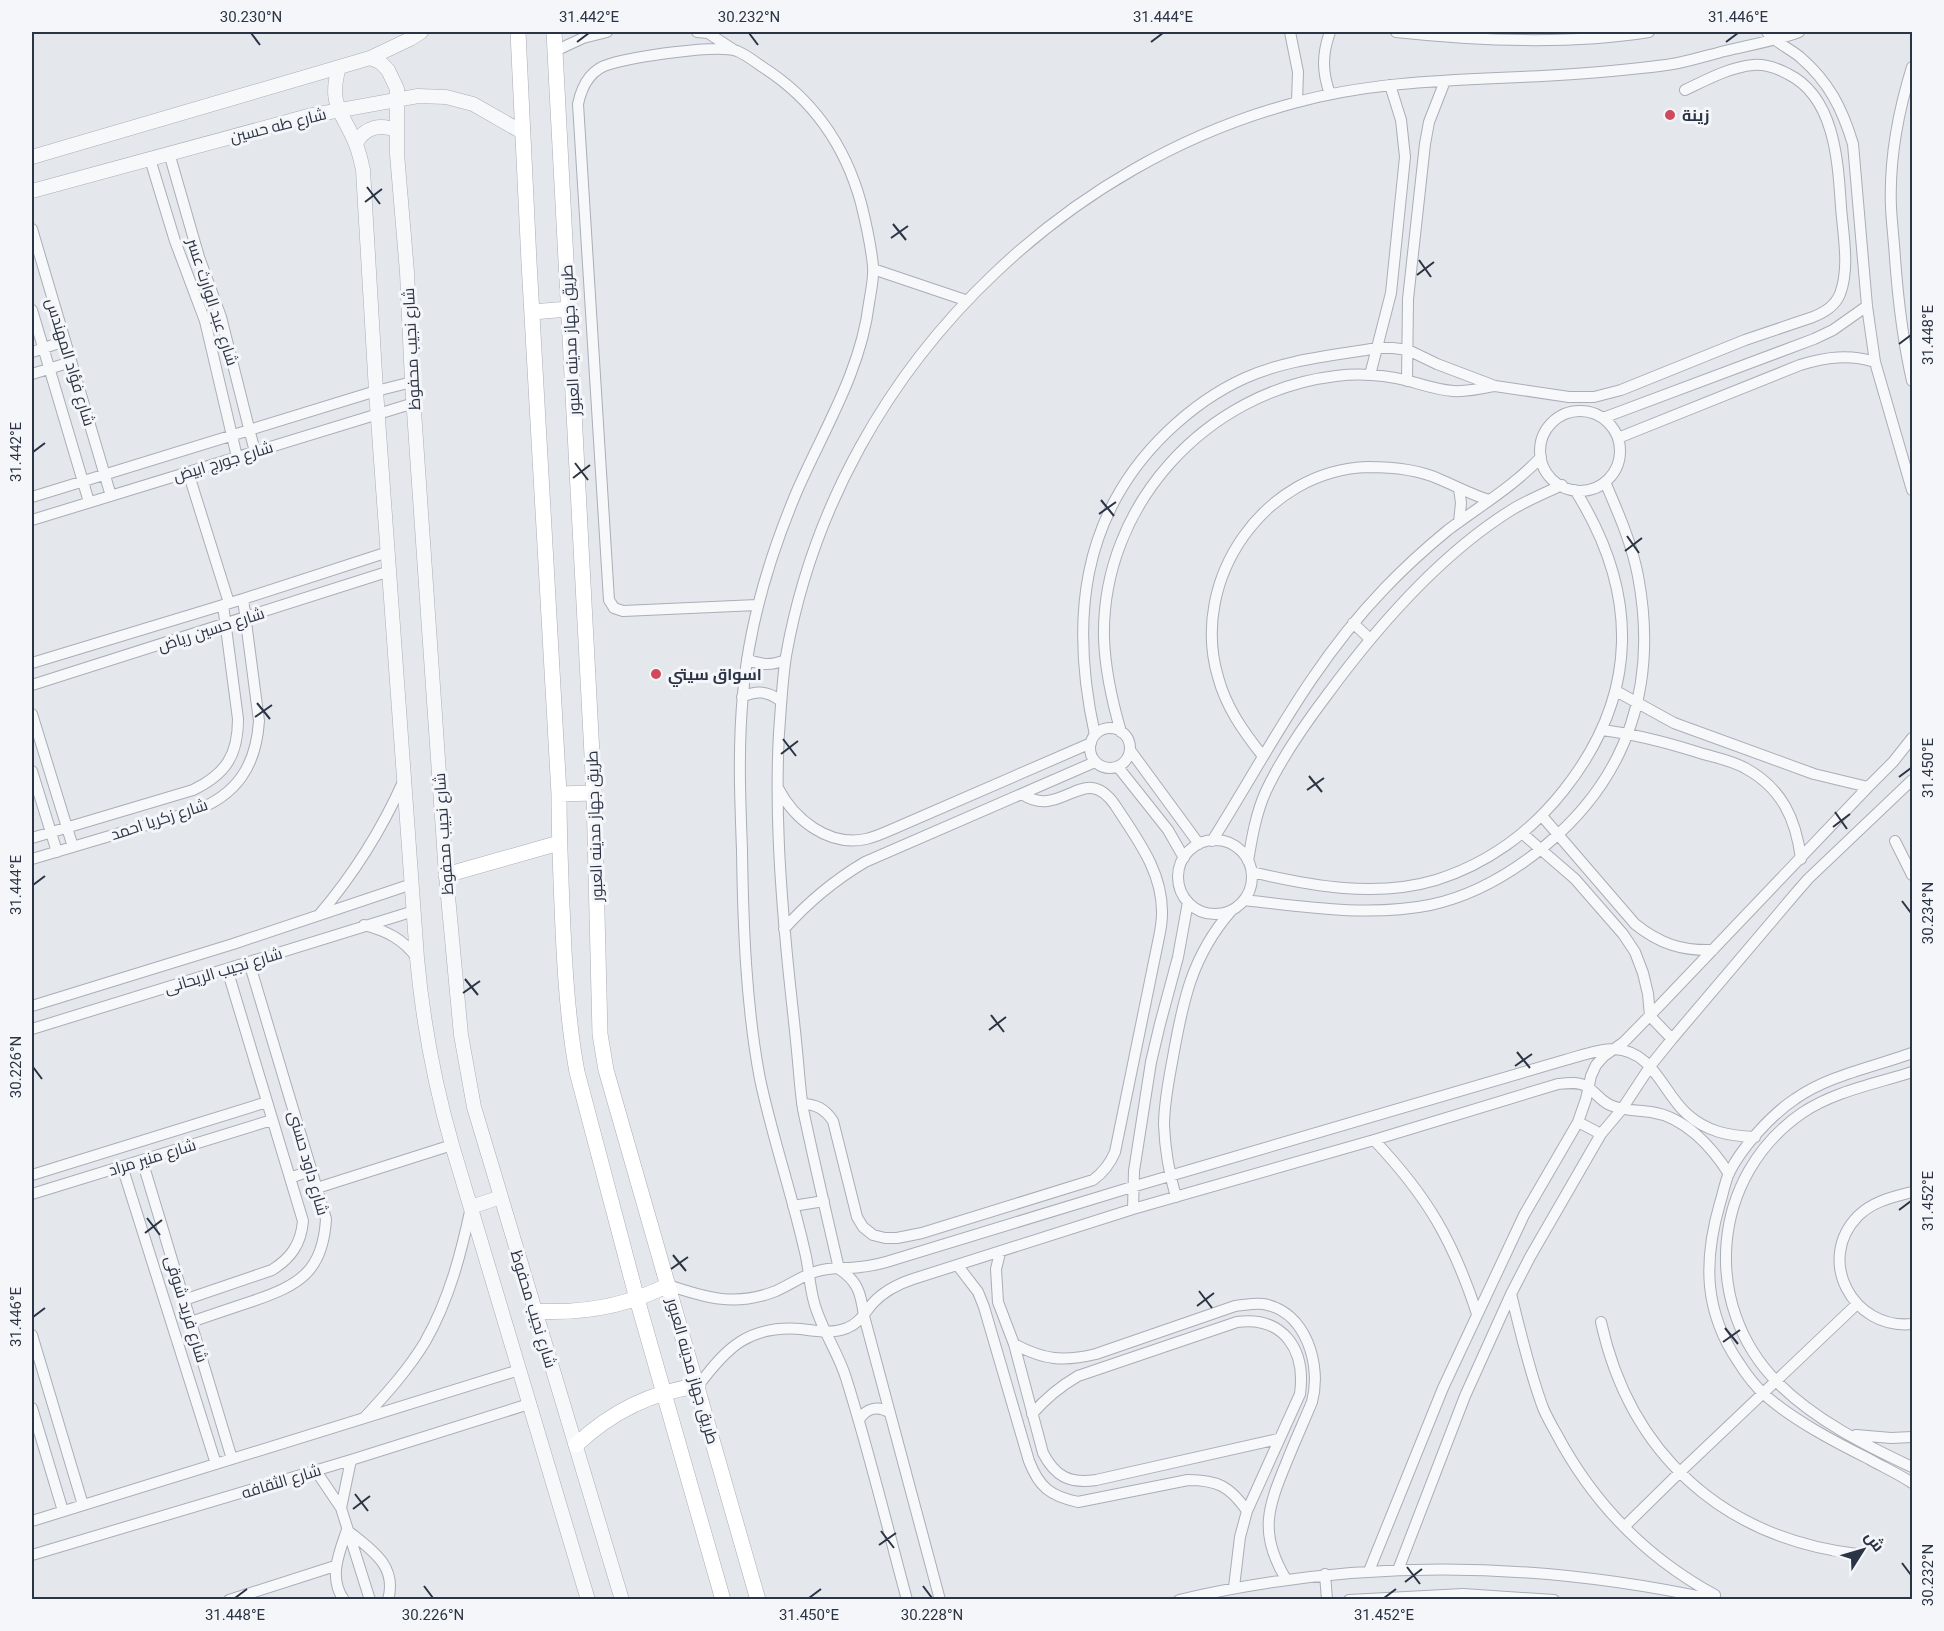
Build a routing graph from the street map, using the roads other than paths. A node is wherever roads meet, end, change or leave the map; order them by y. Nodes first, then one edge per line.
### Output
1 (421, 32) edge
2 (519, 32) edge
3 (554, 32) edge
4 (608, 32) edge
5 (704, 32) edge
6 (1290, 32) edge
7 (1330, 32) edge
8 (1396, 32) edge
9 (1649, 32) edge
10 (1767, 32) edge
11 (1799, 32) edge
12 (1775, 41) junction
13 (735, 50) junction
14 (555, 51) junction
15 (370, 58) junction
16 (339, 67) junction
17 (1912, 67) edge
18 (1445, 81) junction
19 (1390, 84) junction
20 (1685, 90) dead end
21 (1330, 94) junction
22 (397, 99) junction
23 (1297, 102) junction
24 (338, 110) junction
25 (397, 131) junction
26 (522, 132) junction
27 (356, 143) junction
28 (168, 153) junction
29 (32, 157) edge
30 (150, 159) junction
31 (32, 190) edge
32 (32, 229) edge
33 (873, 270) junction
34 (965, 300) junction
35 (1867, 306) junction
36 (32, 309) edge
37 (569, 309) junction
38 (532, 312) junction
39 (65, 341) junction
40 (44, 348) junction
41 (1377, 348) junction
42 (1408, 350) junction
43 (32, 352) edge
44 (71, 362) junction
45 (1875, 362) junction
46 (50, 368) junction
47 (32, 374) edge
48 (1370, 375) junction
49 (1407, 381) junction
50 (1912, 381) edge
51 (412, 382) junction
52 (1495, 386) junction
53 (376, 391) junction
54 (414, 403) junction
55 (378, 414) junction
56 (1603, 418) junction
57 (250, 430) junction
58 (232, 436) junction
59 (1618, 438) junction
60 (255, 452) junction
61 (237, 457) junction
62 (1541, 457) junction
63 (188, 472) junction
64 (104, 475) junction
65 (83, 482) junction
66 (1605, 482) junction
67 (1562, 485) junction
68 (1459, 488) junction
69 (1575, 490) junction
70 (1912, 490) edge
71 (111, 496) junction
72 (32, 498) edge
73 (1489, 500) junction
74 (89, 502) junction
75 (32, 520) edge
76 (1459, 522) junction
77 (1448, 531) junction
78 (1462, 547) junction
79 (388, 552) junction
80 (390, 571) junction
81 (243, 599) junction
82 (226, 604) junction
83 (757, 605) junction
84 (246, 618) junction
85 (1353, 623) junction
86 (225, 624) junction
87 (1370, 639) junction
88 (747, 659) junction
89 (785, 660) junction
90 (32, 663) edge
91 (32, 685) edge
92 (1616, 691) junction
93 (742, 697) junction
94 (781, 701) junction
95 (1638, 705) junction
96 (32, 714) edge
97 (1602, 730) junction
98 (1121, 732) junction
99 (1628, 734) junction
100 (1912, 738) edge
101 (1093, 739) junction
102 (1130, 750) junction
103 (1262, 755) junction
104 (1095, 762) junction
105 (1118, 766) junction
106 (32, 771) edge
107 (404, 779) junction
108 (1912, 780) edge
109 (777, 785) junction
110 (1868, 787) junction
111 (594, 793) junction
112 (559, 794) junction
113 (1022, 794) junction
114 (1542, 816) junction
115 (67, 827) junction
116 (50, 832) junction
117 (1523, 834) junction
118 (1558, 834) junction
119 (32, 838) edge
120 (1212, 840) junction
121 (1895, 841) dead end
122 (559, 843) junction
123 (1199, 844) junction
124 (74, 847) junction
125 (1541, 849) junction
126 (57, 852) junction
127 (1184, 858) junction
128 (1801, 859) junction
129 (32, 860) edge
130 (1248, 861) junction
131 (1252, 872) junction
132 (446, 875) junction
133 (1912, 875) edge
134 (412, 884) junction
135 (1244, 900) junction
136 (1188, 902) junction
137 (1232, 910) junction
138 (414, 911) junction
139 (318, 916) junction
140 (364, 925) junction
141 (784, 929) junction
142 (1713, 950) junction
143 (417, 958) junction
144 (249, 962) junction
145 (226, 969) junction
146 (123, 978) junction
147 (129, 999) junction
148 (32, 1006) edge
149 (1650, 1016) junction
150 (32, 1029) edge
151 (1672, 1039) junction
152 (1613, 1049) junction
153 (1912, 1053) edge
154 (1651, 1065) junction
155 (1912, 1072) edge
156 (1588, 1087) junction
157 (267, 1102) junction
158 (802, 1104) junction
159 (1622, 1109) junction
160 (272, 1120) junction
161 (1578, 1122) junction
162 (1601, 1134) junction
163 (1755, 1137) junction
164 (1374, 1140) junction
165 (452, 1145) junction
166 (142, 1160) junction
167 (122, 1166) junction
168 (312, 1170) junction
169 (1729, 1174) junction
170 (32, 1175) edge
171 (1171, 1177) junction
172 (290, 1178) junction
173 (1132, 1187) junction
174 (317, 1188) junction
175 (1912, 1192) edge
176 (32, 1194) edge
177 (501, 1197) junction
178 (1176, 1197) junction
179 (824, 1201) junction
180 (793, 1206) junction
181 (471, 1207) junction
182 (1133, 1209) junction
183 (999, 1253) junction
184 (958, 1266) junction
185 (839, 1269) junction
186 (810, 1273) junction
187 (668, 1285) junction
188 (1510, 1294) junction
189 (636, 1299) junction
190 (184, 1300) junction
191 (1857, 1304) junction
192 (534, 1311) junction
193 (1477, 1314) junction
194 (864, 1316) junction
195 (191, 1322) junction
196 (1601, 1322) dead end
197 (1912, 1324) edge
198 (826, 1331) junction
199 (32, 1335) edge
200 (1014, 1344) junction
201 (519, 1370) junction
202 (1776, 1381) junction
203 (698, 1386) junction
204 (665, 1392) junction
205 (1764, 1394) junction
206 (529, 1404) junction
207 (32, 1408) edge
208 (890, 1413) junction
209 (1032, 1414) junction
210 (364, 1418) junction
211 (858, 1420) junction
212 (1851, 1435) junction
213 (1912, 1437) edge
214 (1278, 1439) junction
215 (576, 1445) junction
216 (232, 1459) junction
217 (351, 1460) junction
218 (216, 1464) junction
219 (1912, 1467) edge
220 (316, 1471) junction
221 (1680, 1472) junction
222 (1912, 1483) edge
223 (84, 1505) junction
224 (341, 1508) junction
225 (63, 1511) junction
226 (1247, 1511) junction
227 (32, 1521) edge
228 (1624, 1527) junction
229 (347, 1530) junction
230 (1857, 1554) dead end
231 (32, 1555) edge
232 (336, 1566) junction
233 (1398, 1570) junction
234 (1369, 1571) junction
235 (1325, 1574) junction
236 (1286, 1579) junction
237 (1234, 1587) junction
238 (1434, 1597) edge
239 (230, 1599) edge
240 (344, 1599) edge
241 (370, 1599) edge
242 (388, 1599) edge
243 (588, 1599) edge
244 (622, 1599) edge
245 (723, 1599) edge
246 (758, 1599) edge
247 (907, 1599) edge
248 (940, 1599) edge
249 (1179, 1599) edge
250 (1327, 1599) edge
251 (1349, 1599) edge
252 (1554, 1599) edge
253 (1716, 1599) edge
254 (1723, 1599) edge

1 - 15 street
2 - 26 main road, طريق جهاز مدينه العبور
3 - 14 main road, طريق جهاز مدينه العبور
4 - 14 street
5 - 13 street
6 - 23 street
7 - 21 street
8 - 9 street
10 - 12 street
11 - 12 street
12 - 18 street
12 - 35 street
13 - 33 street
13 - 83 street
14 - 37 main road, طريق جهاز مدينه العبور
15 - 16 street
15 - 22 street, شارع نجيب محفوظ
16 - 24 street, شارع نجيب محفوظ
16 - 29 street
17 - 50 street
18 - 19 street
18 - 42 street
19 - 21 street
19 - 41 street
20 - 52 street
21 - 23 street
22 - 24 street, شارع طه حسين
22 - 25 street, شارع نجيب محفوظ
22 - 26 street, شارع طه حسين
23 - 34 street
24 - 27 street, شارع نجيب محفوظ
24 - 28 street, شارع طه حسين
25 - 27 street
25 - 51 street, شارع نجيب محفوظ
26 - 38 main road, طريق جهاز مدينه العبور
27 - 53 street, شارع نجيب محفوظ
28 - 30 street, شارع طه حسين
28 - 57 street, شارع عبد الوارث عسر
30 - 31 street, شارع طه حسين
30 - 58 street, شارع عبد الوارث عسر
32 - 39 street, شارع فؤاد المهندس
33 - 34 street
33 - 83 street
34 - 89 street
35 - 45 street
35 - 56 street
36 - 40 street, شارع فؤاد المهندس
37 - 38 main road
37 - 111 main road, طريق جهاز مدينه العبور
38 - 112 main road, طريق جهاز مدينه العبور
39 - 40 street
39 - 44 street, شارع فؤاد المهندس
40 - 43 street
40 - 46 street, شارع فؤاد المهندس
41 - 42 street
41 - 48 street
41 - 101 street
42 - 49 street
42 - 52 street
44 - 46 street
44 - 64 street, شارع فؤاد المهندس
45 - 59 street
45 - 70 street
46 - 47 street
46 - 65 street, شارع فؤاد المهندس
48 - 49 street
48 - 98 street
49 - 52 street
51 - 53 street, شارع جورج ابيض
51 - 54 street, شارع نجيب محفوظ
53 - 55 street, شارع نجيب محفوظ
53 - 57 street, شارع جورج ابيض
54 - 55 street, شارع جورج ابيض
54 - 132 street, شارع نجيب محفوظ
55 - 60 street, شارع جورج ابيض
55 - 79 street, شارع نجيب محفوظ
56 - 59 street
56 - 62 street
57 - 58 street, شارع جورج ابيض
57 - 60 street, شارع عبد الوارث عسر
58 - 61 street, شارع عبد الوارث عسر
58 - 64 street, شارع جورج ابيض
59 - 66 street
60 - 61 street, شارع جورج ابيض
61 - 63 street, شارع جورج ابيض
62 - 67 street
62 - 73 street
63 - 71 street, شارع جورج ابيض
63 - 82 street, شارع زكريا احمد
64 - 65 street, شارع جورج ابيض
64 - 71 street, شارع فؤاد المهندس
65 - 72 street, شارع جورج ابيض
65 - 74 street, شارع فؤاد المهندس
66 - 69 street
66 - 95 street
67 - 69 street
67 - 78 street
68 - 73 street
68 - 76 street
68 - 103 street
69 - 92 street
71 - 74 street, شارع جورج ابيض
73 - 76 street
74 - 75 street, شارع جورج ابيض
76 - 77 street
77 - 78 street
77 - 85 street
78 - 87 street
79 - 80 street, شارع نجيب محفوظ
79 - 81 street, شارع حسين رياض
80 - 84 street, شارع حسين رياض
80 - 107 street, شارع نجيب محفوظ
81 - 82 street, شارع حسين رياض
81 - 84 street, شارع زكريا احمد
82 - 86 street, شارع زكريا احمد
82 - 90 street, شارع حسين رياض
83 - 88 street
84 - 86 street, شارع حسين رياض
84 - 124 street, شارع زكريا احمد
85 - 87 street
85 - 103 street
86 - 91 street, شارع حسين رياض
86 - 115 street, شارع زكريا احمد
87 - 130 street
88 - 89 street
88 - 93 street
89 - 94 street
92 - 95 street
92 - 97 street
93 - 94 street
93 - 180 street
94 - 109 street
95 - 99 street
95 - 110 street
96 - 115 street
97 - 99 street
97 - 114 street
98 - 101 street
98 - 102 street
99 - 118 street
99 - 128 street
100 - 110 street
101 - 104 street
101 - 109 street
102 - 105 street
102 - 123 street
103 - 120 street
104 - 105 street
104 - 113 street
105 - 127 street
106 - 116 street
107 - 134 street, شارع نجيب محفوظ
107 - 139 street
108 - 151 street
109 - 141 street
110 - 128 street
111 - 112 main road
111 - 187 main road, طريق جهاز مدينه العبور
112 - 122 main road, طريق جهاز مدينه العبور
113 - 141 street
113 - 158 street
114 - 117 street
114 - 118 street
115 - 116 street, شارع زكريا احمد
115 - 124 street
116 - 119 street, شارع زكريا احمد
116 - 126 street
117 - 125 street
117 - 131 street
118 - 125 street
118 - 142 street
120 - 123 street
120 - 130 street
121 - 133 street
122 - 132 main road
122 - 189 main road, طريق جهاز مدينه العبور
123 - 127 street
124 - 126 street, شارع زكريا احمد
125 - 135 street
125 - 149 street
126 - 129 street, شارع زكريا احمد
127 - 136 street
128 - 142 street
130 - 131 street
131 - 135 street
132 - 177 street, شارع نجيب محفوظ
134 - 138 street, شارع نجيب محفوظ
134 - 139 street, شارع نجيب الريحانى
135 - 137 street
136 - 137 street
136 - 173 street
137 - 171 street
138 - 140 street, شارع نجيب الريحانى
138 - 143 street, شارع نجيب محفوظ
139 - 146 street, شارع نجيب الريحانى
140 - 143 street
140 - 144 street, شارع نجيب الريحانى
141 - 158 street
142 - 149 street
143 - 165 street, شارع نجيب محفوظ
144 - 145 street, شارع نجيب الريحانى
144 - 168 street, شارع داود حسنى
145 - 147 street, شارع نجيب الريحانى
145 - 157 street, شارع داود حسنى
146 - 147 street
146 - 148 street, شارع نجيب الريحانى
147 - 150 street, شارع نجيب الريحانى
149 - 151 street
149 - 152 street
151 - 154 street
152 - 154 street
152 - 156 street
152 - 171 street
153 - 163 street
154 - 159 street
154 - 163 street
155 - 202 street
156 - 159 street
156 - 161 street
156 - 164 street
157 - 160 street, شارع داود حسنى
157 - 170 street, شارع منير مراد
158 - 179 street
159 - 162 street
159 - 169 street
160 - 166 street, شارع منير مراد
160 - 172 street, شارع داود حسنى
161 - 162 street
161 - 193 street
162 - 188 street
163 - 169 street
164 - 178 street
164 - 193 street
165 - 174 street
165 - 181 street, شارع نجيب محفوظ
166 - 167 street, شارع منير مراد
166 - 190 street, شارع فريد شوقى
167 - 176 street, شارع منير مراد
167 - 218 street, شارع فريد شوقى
168 - 172 street
168 - 174 street, شارع داود حسنى
169 - 205 street
171 - 173 street
171 - 178 street
172 - 190 street, شارع داود حسنى
173 - 182 street
173 - 185 street
174 - 195 street, شارع داود حسنى
175 - 191 street
177 - 181 street
177 - 192 street, شارع نجيب محفوظ
178 - 182 street
179 - 180 street
179 - 185 street
180 - 186 street
181 - 201 street, شارع نجيب محفوظ
181 - 210 street
182 - 183 street
183 - 184 street
183 - 200 street
184 - 194 street
184 - 226 street
185 - 186 street
185 - 194 street
186 - 187 street
186 - 198 street
187 - 189 main road
187 - 203 main road, طريق جهاز مدينه العبور
188 - 228 street
188 - 233 street
189 - 192 main road
189 - 204 main road, طريق جهاز مدينه العبور
190 - 195 street, شارع فريد شوقى
191 - 197 street
191 - 202 street
192 - 215 street, شارع نجيب محفوظ
193 - 234 street
194 - 198 street
194 - 208 street
195 - 216 street, شارع فريد شوقى
196 - 221 street
198 - 203 street
198 - 211 street
199 - 223 street
200 - 209 street
200 - 236 street
201 - 206 street, شارع نجيب محفوظ
201 - 210 street
202 - 205 street
202 - 212 street
203 - 204 main road
203 - 246 main road, طريق جهاز مدينه العبور
204 - 215 main road
204 - 245 main road, طريق جهاز مدينه العبور
205 - 221 street
205 - 222 street
206 - 217 street, شارع الثقافه
206 - 243 street, شارع نجيب محفوظ
207 - 225 street
208 - 211 street
208 - 248 street
209 - 214 street
209 - 214 street
210 - 216 street
211 - 247 street
212 - 213 street
212 - 219 street
214 - 226 street
215 - 244 street, شارع نجيب محفوظ
216 - 218 street
217 - 220 street, شارع الثقافه
217 - 224 street
218 - 223 street
220 - 224 street
220 - 231 street, شارع الثقافه
221 - 228 street
221 - 230 street
223 - 225 street
224 - 229 street
225 - 227 street
226 - 237 street
228 - 254 street
229 - 232 street
229 - 241 street
229 - 242 street
232 - 239 street
232 - 240 street
233 - 234 street
233 - 253 street
234 - 235 street
235 - 236 street
235 - 250 street
236 - 237 street
237 - 249 street
238 - 251 street
238 - 252 street

